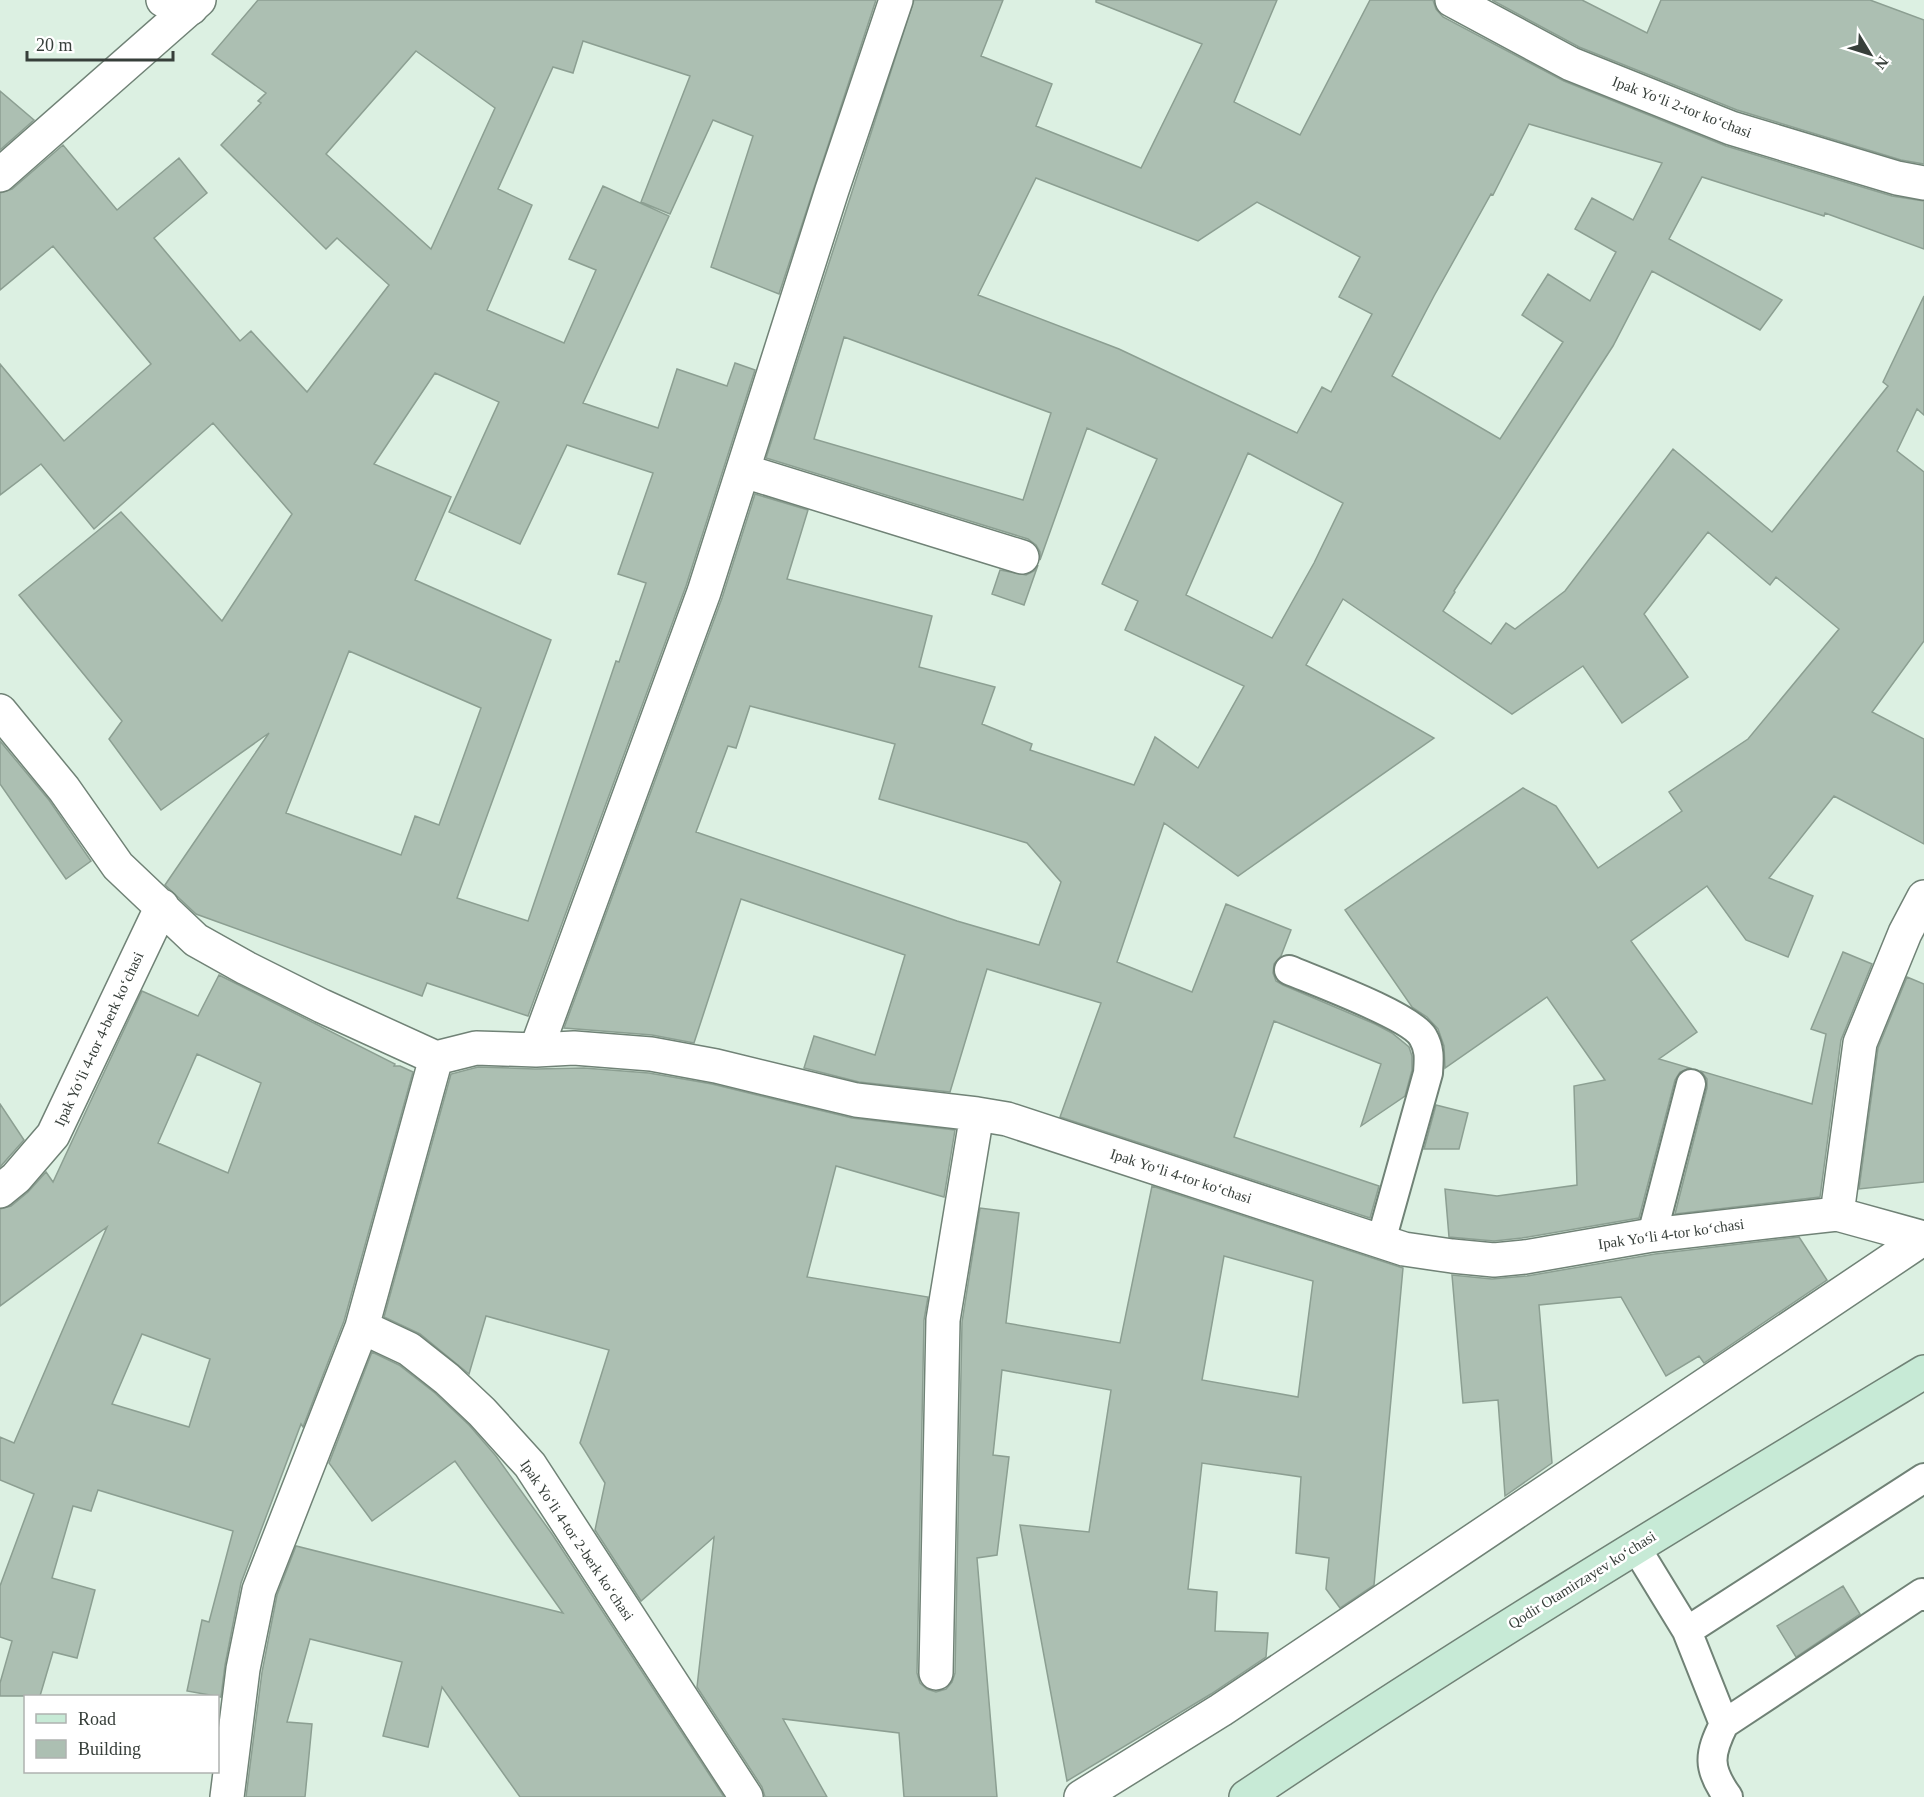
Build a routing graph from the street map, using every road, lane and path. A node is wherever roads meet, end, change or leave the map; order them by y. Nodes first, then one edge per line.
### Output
1 (896, 0) edge
2 (1452, 0) edge
3 (184, 3) edge
4 (0, 175) edge
5 (1924, 183) edge
6 (744, 471) junction
7 (1022, 557) dead end
8 (0, 711) edge
9 (1924, 897) edge
10 (162, 906) junction
11 (1289, 970) dead end
12 (536, 1050) junction
13 (436, 1058) junction
14 (1691, 1084) dead end
15 (977, 1114) junction
16 (0, 1191) edge
17 (1837, 1214) junction
18 (1652, 1235) junction
19 (1924, 1238) edge
20 (1381, 1241) junction
21 (362, 1327) junction
22 (1924, 1372) edge
23 (1924, 1478) edge
24 (1635, 1546) junction
25 (1924, 1596) edge
26 (1687, 1631) junction
27 (936, 1672) dead end
28 (1724, 1724) junction
29 (1726, 1796) edge
30 (227, 1797) edge
31 (746, 1797) edge
32 (1082, 1797) edge
33 (1246, 1797) edge

1 - 6 street
2 - 5 street, Ipak Yoʻli 2-tor koʻchasi
3 - 4 street
6 - 7 street
6 - 12 street
8 - 10 street
9 - 17 street
10 - 13 street
10 - 16 street, Ipak Yoʻli 4-tor 4-berk koʻchasi
11 - 20 lane
12 - 13 street, Ipak Yoʻli 4-tor koʻchasi
12 - 15 street, Ipak Yoʻli 4-tor koʻchasi
13 - 21 street
14 - 18 lane
15 - 20 street, Ipak Yoʻli 4-tor koʻchasi
15 - 27 street
17 - 18 street, Ipak Yoʻli 4-tor koʻchasi
17 - 19 street, Ipak Yoʻli 4-tor koʻchasi
18 - 20 street, Ipak Yoʻli 4-tor koʻchasi
19 - 32 street
21 - 30 street
21 - 31 street, Ipak Yoʻli 4-tor 2-berk koʻchasi
22 - 24 main road, Qodir Otamirzayev koʻchasi
23 - 26 lane
24 - 26 lane
24 - 33 main road, Qodir Otamirzayev koʻchasi
25 - 28 lane
26 - 28 lane
28 - 29 lane

